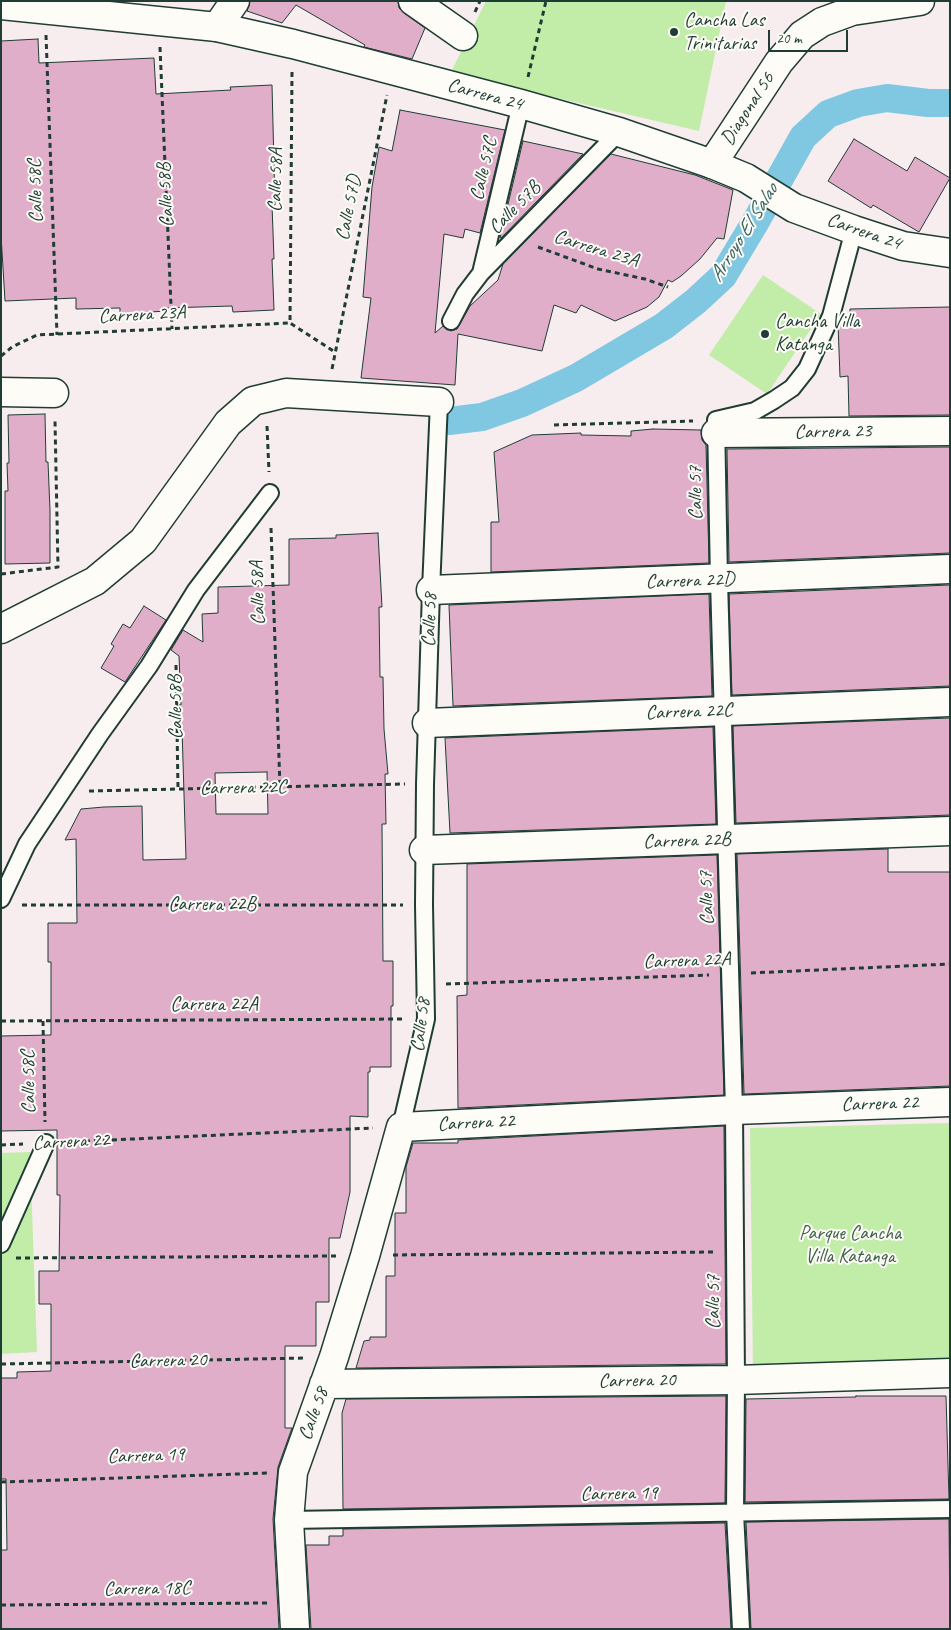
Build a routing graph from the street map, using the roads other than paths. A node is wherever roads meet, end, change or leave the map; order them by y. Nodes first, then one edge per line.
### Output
1 (235, 1) edge
2 (413, 1) edge
3 (920, 1) edge
4 (1, 4) edge
5 (49, 5) edge
6 (217, 26) junction
7 (463, 36) dead end
8 (521, 104) junction
9 (619, 132) junction
10 (712, 164) junction
11 (854, 230) junction
12 (950, 254) edge
13 (481, 273) junction
14 (451, 321) dead end
15 (1, 392) edge
16 (54, 393) road end
17 (439, 402) joint
18 (716, 427) junction
19 (950, 431) edge
20 (270, 493) road end
21 (950, 569) edge
22 (719, 580) junction
23 (431, 590) junction
24 (1, 629) edge
25 (950, 702) edge
26 (723, 710) junction
27 (427, 723) junction
28 (950, 831) edge
29 (727, 840) junction
30 (424, 850) junction
31 (1, 899) edge
32 (950, 1102) edge
33 (734, 1110) junction
34 (401, 1127) junction
35 (46, 1143) road end
36 (1, 1244) edge
37 (950, 1373) edge
38 (736, 1380) junction
39 (324, 1384) junction
40 (950, 1509) edge
41 (735, 1513) junction
42 (289, 1520) junction
43 (294, 1616) edge
44 (741, 1629) edge

1 - 6 street
2 - 7 street
3 - 10 street, Diagonal 56
4 - 5 street, Carrera 24
5 - 6 street, Carrera 24
6 - 8 street, Carrera 24
8 - 9 street, Carrera 24
8 - 13 lane, Calle 57C
9 - 10 street, Carrera 24
9 - 13 lane, Calle 57B
10 - 11 street, Carrera 24
11 - 12 street, Carrera 24
11 - 18 lane
13 - 14 lane, Calle 57B
15 - 16 street
17 - 23 lane, Calle 58
17 - 24 street
18 - 19 street, Carrera 23
18 - 22 lane, Calle 57
20 - 31 lane
21 - 22 street, Carrera 22D
22 - 23 street, Carrera 22D
22 - 26 lane, Calle 57
23 - 27 lane, Calle 58
25 - 26 street, Carrera 22C
26 - 27 street, Carrera 22C
26 - 29 lane, Calle 57
27 - 30 lane, Calle 58
28 - 29 street, Carrera 22B
29 - 30 street, Carrera 22B
29 - 33 lane, Calle 57
30 - 34 lane, Calle 58
32 - 33 street, Carrera 22
33 - 34 street, Carrera 22
33 - 38 lane, Calle 57
34 - 39 street, Calle 58
35 - 36 lane
37 - 38 street, Carrera 20
38 - 39 street, Carrera 20
38 - 41 lane, Calle 57
39 - 42 street, Calle 58
40 - 41 lane, Carrera 19
41 - 42 lane, Carrera 19
41 - 44 lane, Calle 57
42 - 43 street, Calle 58

